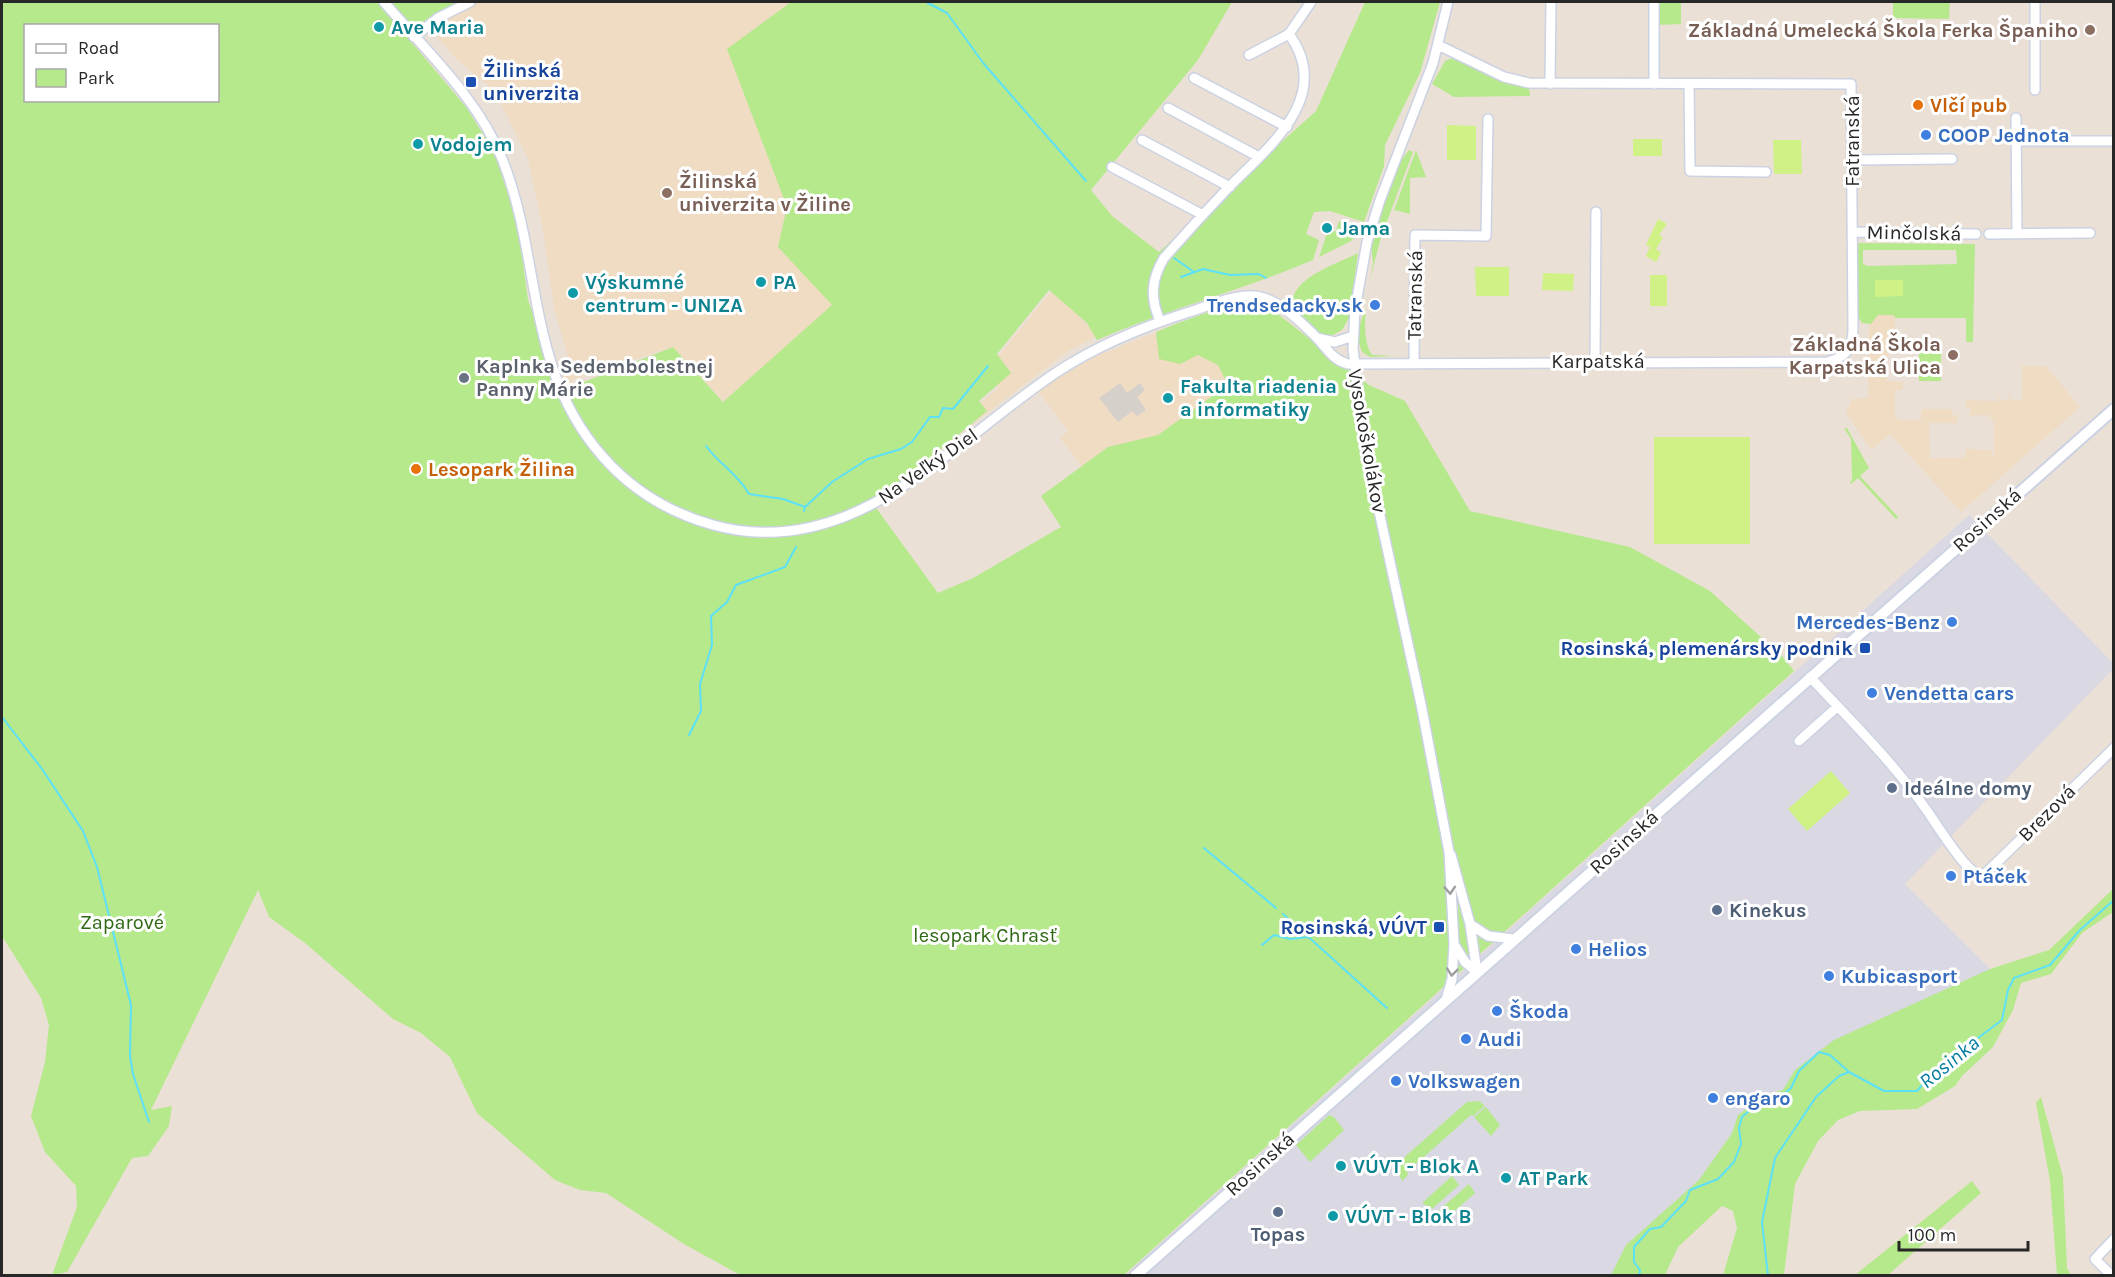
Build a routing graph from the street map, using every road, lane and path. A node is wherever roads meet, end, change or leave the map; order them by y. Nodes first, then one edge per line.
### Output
1 (384, 2) edge
2 (470, 2) edge
3 (1311, 2) edge
4 (1448, 2) edge
5 (1551, 2) edge
6 (1654, 2) edge
7 (2036, 2) edge
8 (1288, 34) junction
9 (414, 37) junction
10 (1438, 45) junction
11 (1249, 55) dead end
12 (1194, 78) dead end
13 (1550, 84) junction
14 (1654, 84) junction
15 (1689, 84) junction
16 (2035, 90) dead end
17 (1167, 108) dead end
18 (2016, 118) dead end
19 (1488, 119) dead end
20 (1287, 127) junction
21 (1142, 140) dead end
22 (2016, 141) junction
23 (2114, 141) edge
24 (1259, 157) junction
25 (1952, 159) dead end
26 (1852, 160) junction
27 (1112, 167) dead end
28 (1766, 172) dead end
29 (1230, 187) junction
30 (1596, 212) dead end
31 (1203, 215) junction
32 (1852, 232) junction
33 (2090, 232) dead end
34 (1976, 234) dead end
35 (1989, 234) dead end
36 (2017, 234) junction
37 (1160, 321) junction
38 (1353, 336) junction
39 (1317, 338) junction
40 (1842, 357) joint
41 (1595, 361) junction
42 (1414, 362) junction
43 (1354, 363) junction
44 (2114, 409) edge
45 (1810, 677) junction
46 (1837, 707) junction
47 (1799, 741) dead end
48 (2114, 748) edge
49 (1449, 852) junction
50 (1470, 924) junction
51 (1514, 939) junction
52 (1454, 944) junction
53 (1477, 972) junction
54 (1446, 1000) junction
55 (2114, 1239) edge
56 (1135, 1275) edge
57 (2112, 1275) edge

1 - 9 street, Na Veľký Diel
2 - 9 street
3 - 8 street
4 - 10 street, Vysokoškolákov
5 - 13 street
6 - 14 street
7 - 16 street
8 - 11 street
8 - 20 street
9 - 37 street, Na Veľký Diel
10 - 13 street, Fatranská
10 - 38 street, Vysokoškolákov
12 - 20 street
13 - 14 street, Fatranská
14 - 15 street, Fatranská
15 - 26 street, Fatranská
15 - 28 street
17 - 24 street
18 - 22 street
19 - 42 street, Tatranská
20 - 24 street
21 - 29 street
22 - 23 street
22 - 36 street
24 - 29 street
25 - 26 street
26 - 32 street, Fatranská
27 - 31 street
29 - 31 street
30 - 41 street
31 - 37 street
32 - 34 street, Minčolská
32 - 40 street, Fatranská
33 - 36 street
35 - 36 street
37 - 39 street, Na Veľký Diel
38 - 39 street
38 - 43 street, Vysokoškolákov
39 - 43 street, Na Veľký Diel
40 - 41 street, Karpatská
41 - 42 street, Karpatská
42 - 43 street, Karpatská
43 - 49 street, Vysokoškolákov
44 - 45 street, Rosinská
45 - 46 street
45 - 51 street, Rosinská
46 - 47 street
46 - 48 street, Brezová
49 - 50 street, Vysokoškolákov
49 -> 52 street, Vysokoškolákov
50 - 51 street
50 - 53 street, Vysokoškolákov
51 - 53 street, Rosinská
52 - 53 street
52 -> 54 street, Vysokoškolákov
53 - 54 street, Rosinská
54 - 56 street, Rosinská
55 - 57 street

